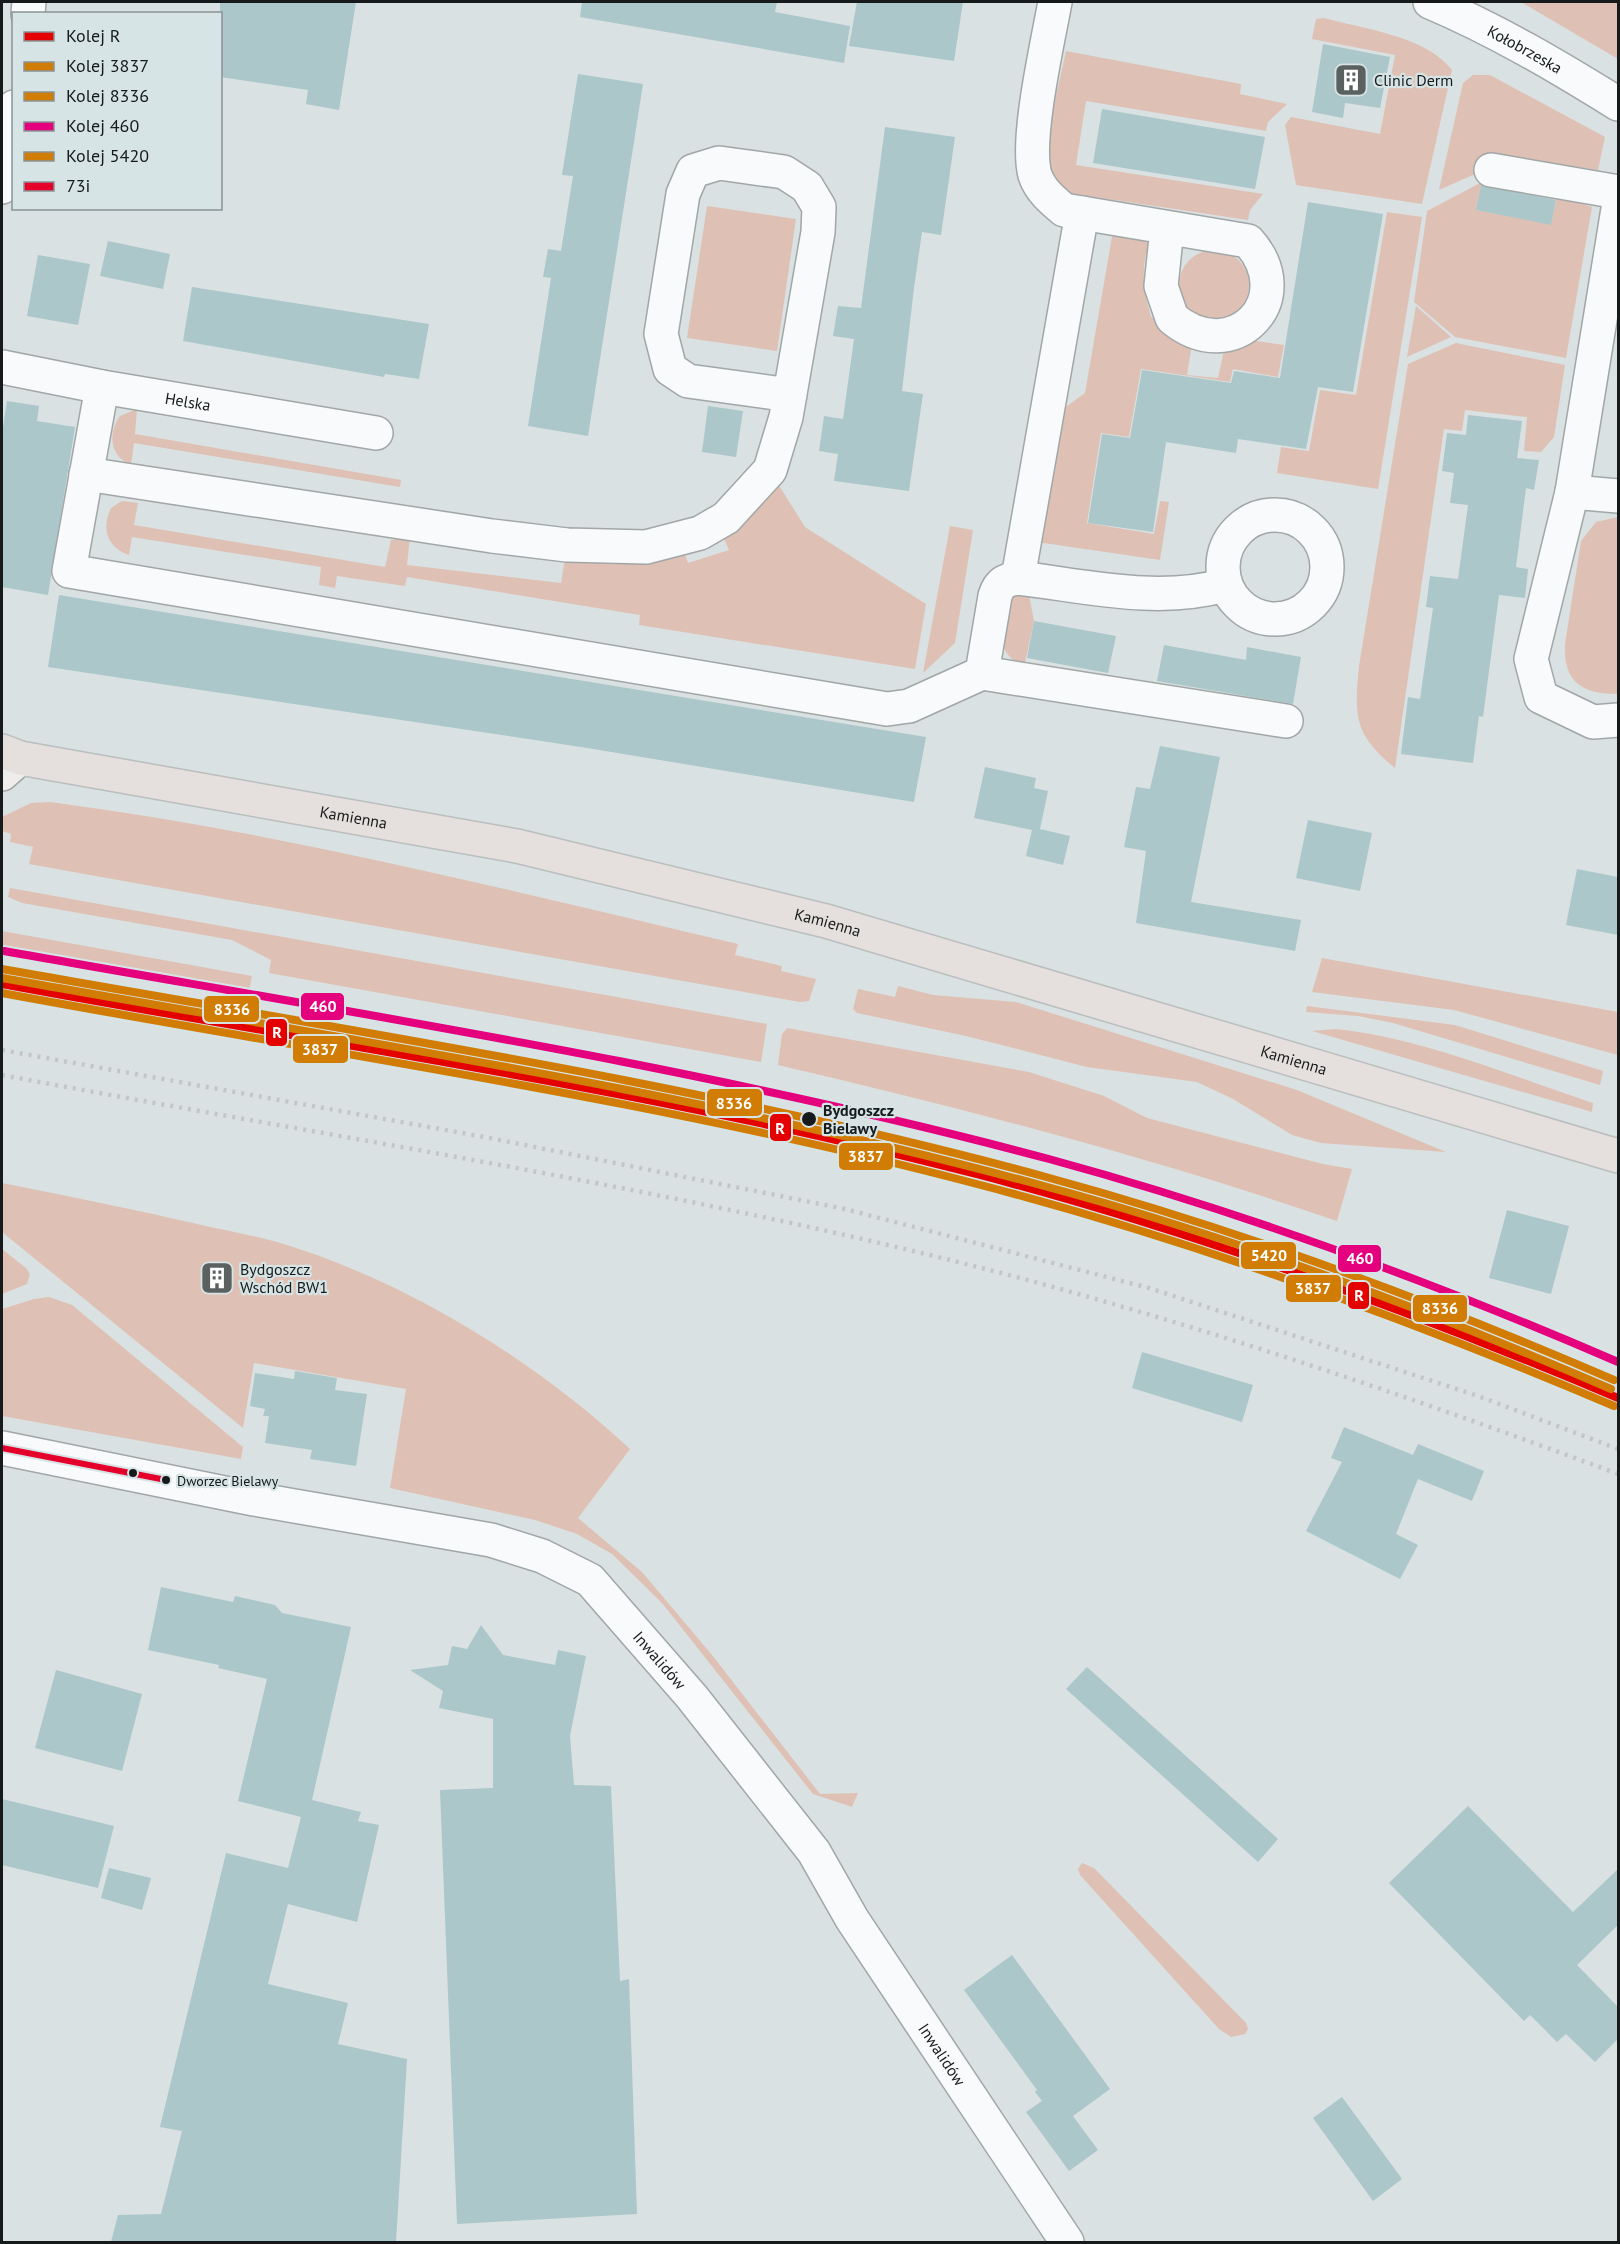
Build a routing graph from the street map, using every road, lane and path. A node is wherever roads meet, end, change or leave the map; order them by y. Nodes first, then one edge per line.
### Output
1 (1055, 2) edge
2 (1430, 2) edge
3 (1473, 10) edge
4 (1618, 104) edge
5 (12, 120) edge
6 (1491, 170) dead end
7 (2, 187) edge
8 (1618, 192) edge
9 (1618, 210) edge
10 (1082, 213) junction
11 (1167, 228) dead end
12 (2, 367) edge
13 (102, 387) junction
14 (790, 395) junction
15 (376, 433) dead end
16 (86, 474) junction
17 (1572, 492) junction
18 (1618, 496) edge
19 (1018, 578) junction
20 (1225, 585) dead end
21 (982, 673) junction
22 (1618, 720) edge
23 (1286, 721) dead end
24 (6, 761) edge
25 (1618, 1156) edge
26 (2, 1448) edge
27 (1066, 2242) edge

1 - 10 street
2 - 3 street, Kołobrzeska
3 - 4 street, Kołobrzeska
5 - 7 street
6 - 8 street
9 - 17 street
10 - 11 street
10 - 19 street
12 - 13 street, Helska
13 - 15 street, Helska
13 - 16 street
14 - 14 street
14 - 16 street
16 - 21 street
17 - 18 street
17 - 22 street
19 - 20 street
19 - 21 street
21 - 23 street
24 - 25 main road, Kamienna
26 - 27 street, Inwalidów

